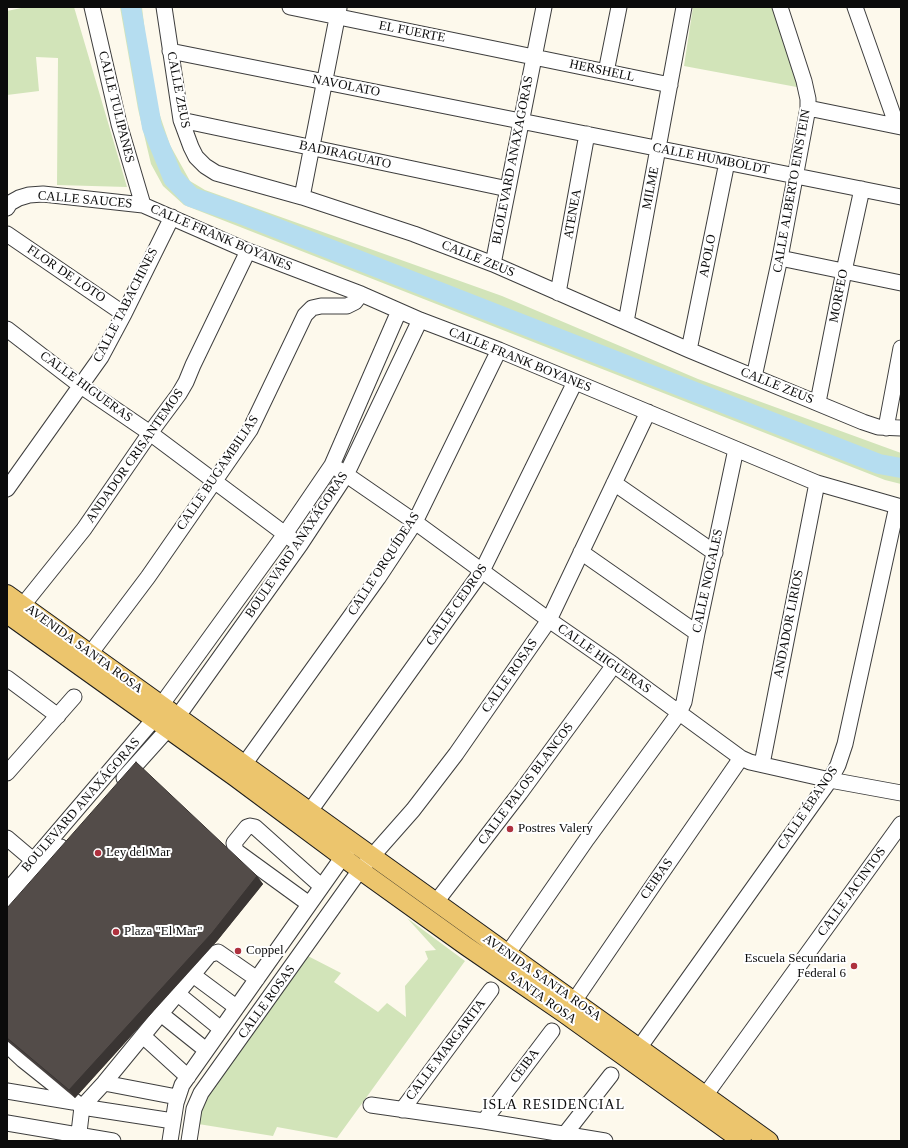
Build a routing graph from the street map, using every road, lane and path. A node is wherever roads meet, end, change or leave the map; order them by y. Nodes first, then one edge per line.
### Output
1 (92, 7) edge
2 (164, 7) edge
3 (290, 7) edge
4 (544, 7) edge
5 (619, 7) edge
6 (684, 7) edge
7 (780, 7) edge
8 (856, 7) edge
9 (338, 12) edge
10 (170, 51) junction
11 (534, 56) junction
12 (606, 72) junction
13 (324, 82) junction
14 (670, 85) junction
15 (808, 108) junction
16 (181, 120) junction
17 (521, 121) junction
18 (900, 126) edge
19 (587, 134) junction
20 (312, 148) junction
21 (658, 148) junction
22 (727, 162) junction
23 (796, 176) junction
24 (508, 189) junction
25 (862, 189) junction
26 (302, 197) junction
27 (901, 197) edge
28 (8, 204) edge
29 (142, 205) junction
30 (172, 218) junction
31 (7, 234) edge
32 (248, 250) junction
33 (780, 258) junction
34 (493, 264) junction
35 (844, 271) junction
36 (901, 283) edge
37 (558, 293) junction
38 (361, 294) junction
39 (400, 312) junction
40 (124, 314) junction
41 (420, 320) junction
42 (626, 322) junction
43 (8, 332) edge
44 (901, 348) edge
45 (499, 350) junction
46 (689, 350) junction
47 (754, 377) junction
48 (575, 382) junction
49 (81, 386) junction
50 (818, 402) junction
51 (648, 412) junction
52 (886, 428) junction
53 (901, 428) edge
54 (150, 432) junction
55 (736, 449) junction
56 (332, 465) junction
57 (346, 475) junction
58 (215, 480) junction
59 (614, 483) junction
60 (817, 483) junction
61 (7, 489) edge
62 (899, 506) edge
63 (415, 522) junction
64 (285, 534) junction
65 (300, 545) junction
66 (581, 552) junction
67 (715, 553) junction
68 (482, 571) junction
69 (7, 594) edge
70 (23, 605) junction
71 (7, 614) edge
72 (549, 620) junction
73 (697, 633) junction
74 (90, 654) junction
75 (614, 665) junction
76 (7, 678) edge
77 (74, 697) dead end
78 (679, 713) junction
79 (58, 716) junction
80 (166, 717) junction
81 (742, 758) junction
82 (762, 764) junction
83 (240, 770) junction
84 (7, 773) edge
85 (830, 780) junction
86 (116, 787) edge
87 (901, 794) edge
88 (310, 810) junction
89 (90, 816) edge
90 (901, 824) edge
91 (7, 838) edge
92 (348, 849) junction
93 (373, 856) junction
94 (38, 864) junction
95 (360, 870) junction
96 (321, 886) junction
97 (7, 891) edge
98 (436, 902) junction
99 (309, 904) junction
100 (7, 908) edge
101 (508, 953) junction
102 (193, 975) junction
103 (256, 979) junction
104 (490, 990) dead end
105 (178, 994) junction
106 (236, 1007) junction
107 (570, 1007) junction
108 (161, 1014) junction
109 (221, 1029) junction
110 (552, 1031) dead end
111 (143, 1036) junction
112 (7, 1045) edge
113 (639, 1048) junction
114 (206, 1050) junction
115 (611, 1074) dead end
116 (188, 1076) junction
117 (104, 1083) junction
118 (7, 1091) edge
119 (177, 1097) junction
120 (701, 1102) junction
121 (78, 1104) junction
122 (372, 1105) dead end
123 (402, 1110) junction
124 (173, 1121) junction
125 (484, 1121) junction
126 (7, 1123) edge
127 (565, 1134) junction
128 (78, 1138) edge
129 (113, 1141) edge
130 (170, 1141) edge
131 (189, 1141) edge
132 (605, 1141) edge
133 (742, 1141) edge
134 (769, 1141) edge

1 - 29 street, CALLE TULIPANES
2 - 10 street, CALLE ZEUS
3 - 9 street, EL FUERTE
4 - 11 street, BLOLEVARD ANAXAGORAS
5 - 12 street
6 - 14 street, MILME
7 - 15 street, CALLE ALBERTO EINSTEIN
8 - 18 street
9 - 11 street, EL FUERTE
9 - 13 street
10 - 13 street, NAVOLATO
10 - 16 street, CALLE ZEUS
11 - 12 street, HERSHELL
11 - 17 street, BLOLEVARD ANAXAGORAS
12 - 14 street, HERSHELL
13 - 17 street, NAVOLATO
13 - 20 street
14 - 21 street, MILME
15 - 18 street
15 - 23 street, CALLE ALBERTO EINSTEIN
16 - 20 street, BADIRAGUATO
16 - 26 street, CALLE ZEUS
17 - 19 street, CALLE HUMBOLDT
17 - 24 street, BLOLEVARD ANAXAGORAS
19 - 21 street, CALLE HUMBOLDT
19 - 37 street, ATENEA
20 - 24 street, BADIRAGUATO
20 - 26 street
21 - 22 street, CALLE HUMBOLDT
21 - 42 street, MILME
22 - 23 street, CALLE HUMBOLDT
22 - 46 street, APOLO
23 - 25 street, CALLE HUMBOLDT
23 - 33 street, CALLE ALBERTO EINSTEIN
24 - 34 street, BLOLEVARD ANAXAGORAS
25 - 27 street, CALLE HUMBOLDT
25 - 35 street, MORFEO
26 - 34 street, CALLE ZEUS
28 - 29 street, CALLE SAUCES
29 - 30 street, CALLE FRANK BOYANES
30 - 32 street, CALLE FRANK BOYANES
30 - 40 street, CALLE TABACHINES
31 - 40 street, FLOR DE LOTO
32 - 38 street, CALLE FRANK BOYANES
32 - 54 street, ANDADOR CRISANTEMOS
33 - 35 street
33 - 47 street, CALLE ALBERTO EINSTEIN
34 - 37 street, CALLE ZEUS
35 - 36 street
35 - 50 street, MORFEO
37 - 42 street, CALLE ZEUS
38 - 39 street, CALLE FRANK BOYANES
38 - 58 street, CALLE BUGAMBILIAS
39 - 41 street, CALLE FRANK BOYANES
39 - 56 street, BOULEVARD ANAXÁGORAS
40 - 49 street, CALLE TABACHINES
41 - 45 street, CALLE FRANK BOYANES
41 - 57 street, BOULEVARD ANAXÁGORAS
42 - 46 street, CALLE ZEUS
43 - 49 street, CALLE HIGUERAS
44 - 52 street
45 - 48 street, CALLE FRANK BOYANES
45 - 63 street, CALLE ORQUÍDEAS
46 - 47 street, CALLE ZEUS
47 - 50 street, CALLE ZEUS
48 - 51 street, CALLE FRANK BOYANES
48 - 68 street, CALLE CEDROS
49 - 54 street, CALLE HIGUERAS
49 - 61 street, CALLE TABACHINES
50 - 52 street, CALLE ZEUS
51 - 55 street, CALLE FRANK BOYANES
51 - 59 street, CALLE ROSAS
52 - 53 street, CALLE ZEUS
54 - 58 street, CALLE HIGUERAS
54 - 70 street, ANDADOR CRISANTEMOS
55 - 60 street, CALLE FRANK BOYANES
55 - 67 street, CALLE NOGALES
56 - 57 street, CALLE HIGUERAS
56 - 64 street, BOULEVARD ANAXÁGORAS
57 - 63 street, CALLE HIGUERAS
57 - 65 street, BOULEVARD ANAXÁGORAS
58 - 64 street, CALLE HIGUERAS
58 - 74 street, CALLE BUGAMBILIAS
59 - 66 street, CALLE ROSAS
59 - 67 street
60 - 62 street, CALLE FRANK BOYANES
60 - 82 street, ANDADOR LIRIOS
62 - 85 street, CALLE ÉBANOS
63 - 68 street, CALLE HIGUERAS
63 - 83 street, CALLE ORQUÍDEAS
64 - 65 street, CALLE HIGUERAS
64 - 80 street, BOULEVARD ANAXÁGORAS
65 - 80 street, BOULEVARD ANAXÁGORAS
66 - 72 street, CALLE ROSAS
66 - 73 street
67 - 73 street, CALLE NOGALES
68 - 72 street, CALLE HIGUERAS
68 - 88 street, CALLE CEDROS
69 - 70 main road, AVENIDA SANTA ROSA
70 - 74 main road, AVENIDA SANTA ROSA
71 - 80 main road, AVENIDA SANTA ROSA
72 - 75 street, CALLE HIGUERAS
72 - 93 street, CALLE ROSAS
73 - 78 street, CALLE NOGALES
74 - 80 main road, AVENIDA SANTA ROSA
75 - 78 street, CALLE HIGUERAS
75 - 98 street, CALLE PALOS BLANCOS
76 - 79 street
77 - 79 street
78 - 81 street, CALLE HIGUERAS
78 - 101 street
79 - 84 street
80 - 83 main road, AVENIDA SANTA ROSA
80 - 86 street, BOULEVARD ANAXÁGORAS
80 - 94 street, BOULEVARD ANAXÁGORAS
81 - 82 street, CALLE HIGUERAS
81 - 107 street, CEIBAS
82 - 85 street, CALLE HIGUERAS
83 - 88 main road, AVENIDA SANTA ROSA
83 - 92 main road, AVENIDA SANTA ROSA
85 - 87 street, CALLE HIGUERAS
85 - 113 street, CALLE ÉBANOS
88 - 92 main road, AVENIDA SANTA ROSA
89 - 94 street, BOULEVARD ANAXÁGORAS
90 - 120 street, CALLE JACINTOS
91 - 94 street
92 - 93 main road, AVENIDA SANTA ROSA
92 - 95 main road, SANTA ROSA
92 - 96 street
93 - 95 street
93 - 98 main road, AVENIDA SANTA ROSA
94 - 97 street, BOULEVARD ANAXÁGORAS
94 - 100 street, BOULEVARD ANAXÁGORAS
95 - 107 main road, SANTA ROSA
95 - 131 street, CALLE ROSAS
96 - 99 street
96 - 99 street
98 - 101 main road, AVENIDA SANTA ROSA
99 - 103 street
101 - 107 main road, AVENIDA SANTA ROSA
102 - 103 street
102 - 105 street
102 - 106 street
103 - 106 street
104 - 123 street, CALLE MARGARITA
105 - 108 street
105 - 109 street
106 - 109 street
107 - 113 main road, AVENIDA SANTA ROSA
107 - 120 main road, SANTA ROSA
108 - 111 street
108 - 114 street
109 - 114 street
110 - 125 street, CEIBA
111 - 116 street
111 - 117 street
112 - 121 street
113 - 120 main road, AVENIDA SANTA ROSA
114 - 116 street
115 - 127 street
116 - 119 street
117 - 119 street
117 - 121 street
118 - 121 street
119 - 124 street
120 - 133 main road, SANTA ROSA
120 - 134 main road, AVENIDA SANTA ROSA
121 - 124 street
121 - 128 street
122 - 123 street
123 - 125 street
124 - 130 street
125 - 127 street
126 - 128 street
127 - 132 street
128 - 129 street

